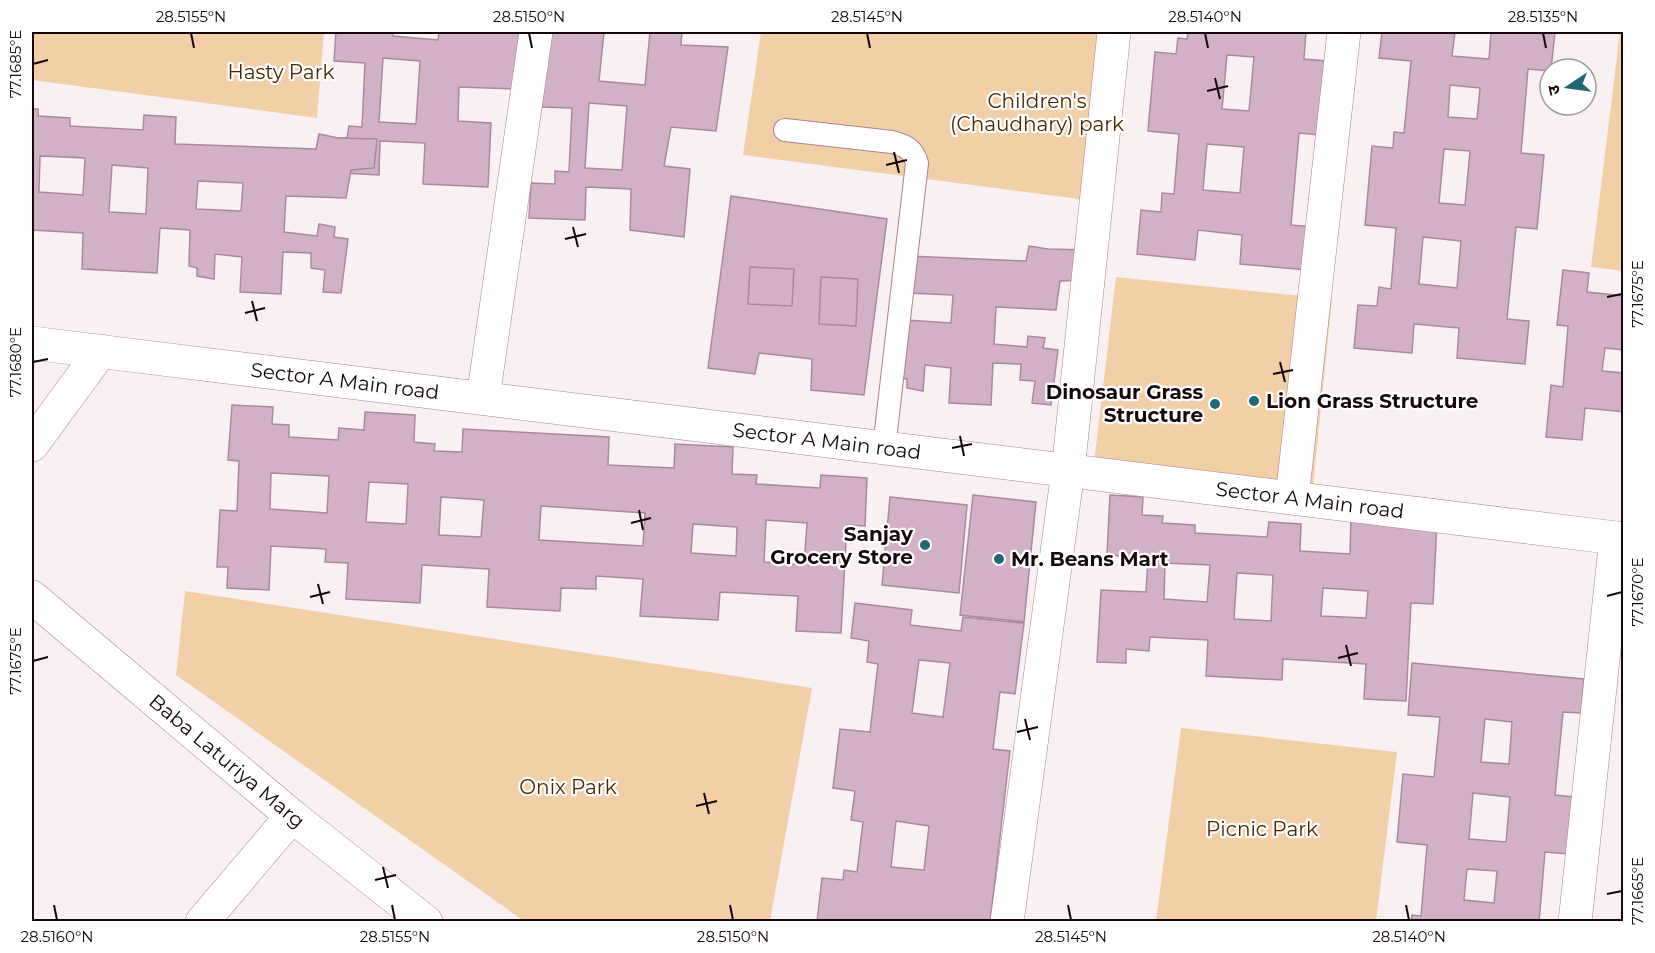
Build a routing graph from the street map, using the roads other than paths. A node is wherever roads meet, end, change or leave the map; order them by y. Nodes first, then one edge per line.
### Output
1 (536, 32) edge
2 (1114, 32) edge
3 (1344, 32) edge
4 (785, 130) dead end
5 (32, 343) edge
6 (100, 351) junction
7 (483, 398) junction
8 (32, 445) edge
9 (884, 448) junction
10 (1068, 471) junction
11 (1292, 498) junction
12 (1620, 538) edge
13 (32, 597) edge
14 (292, 816) junction
15 (202, 921) edge
16 (426, 921) edge
17 (1008, 921) edge
18 (1575, 921) edge

1 - 7 street
2 - 10 street
3 - 11 street
4 - 9 lane
5 - 6 street, Sector A Main road
6 - 7 street, Sector A Main road
6 - 8 street
7 - 9 street, Sector A Main road
9 - 10 street, Sector A Main road
10 - 11 street, Sector A Main road
10 - 17 street
11 - 12 street, Sector A Main road
12 - 18 street
13 - 14 street, Baba Laturiya Marg
14 - 15 street
14 - 16 street, Baba Laturiya Marg

